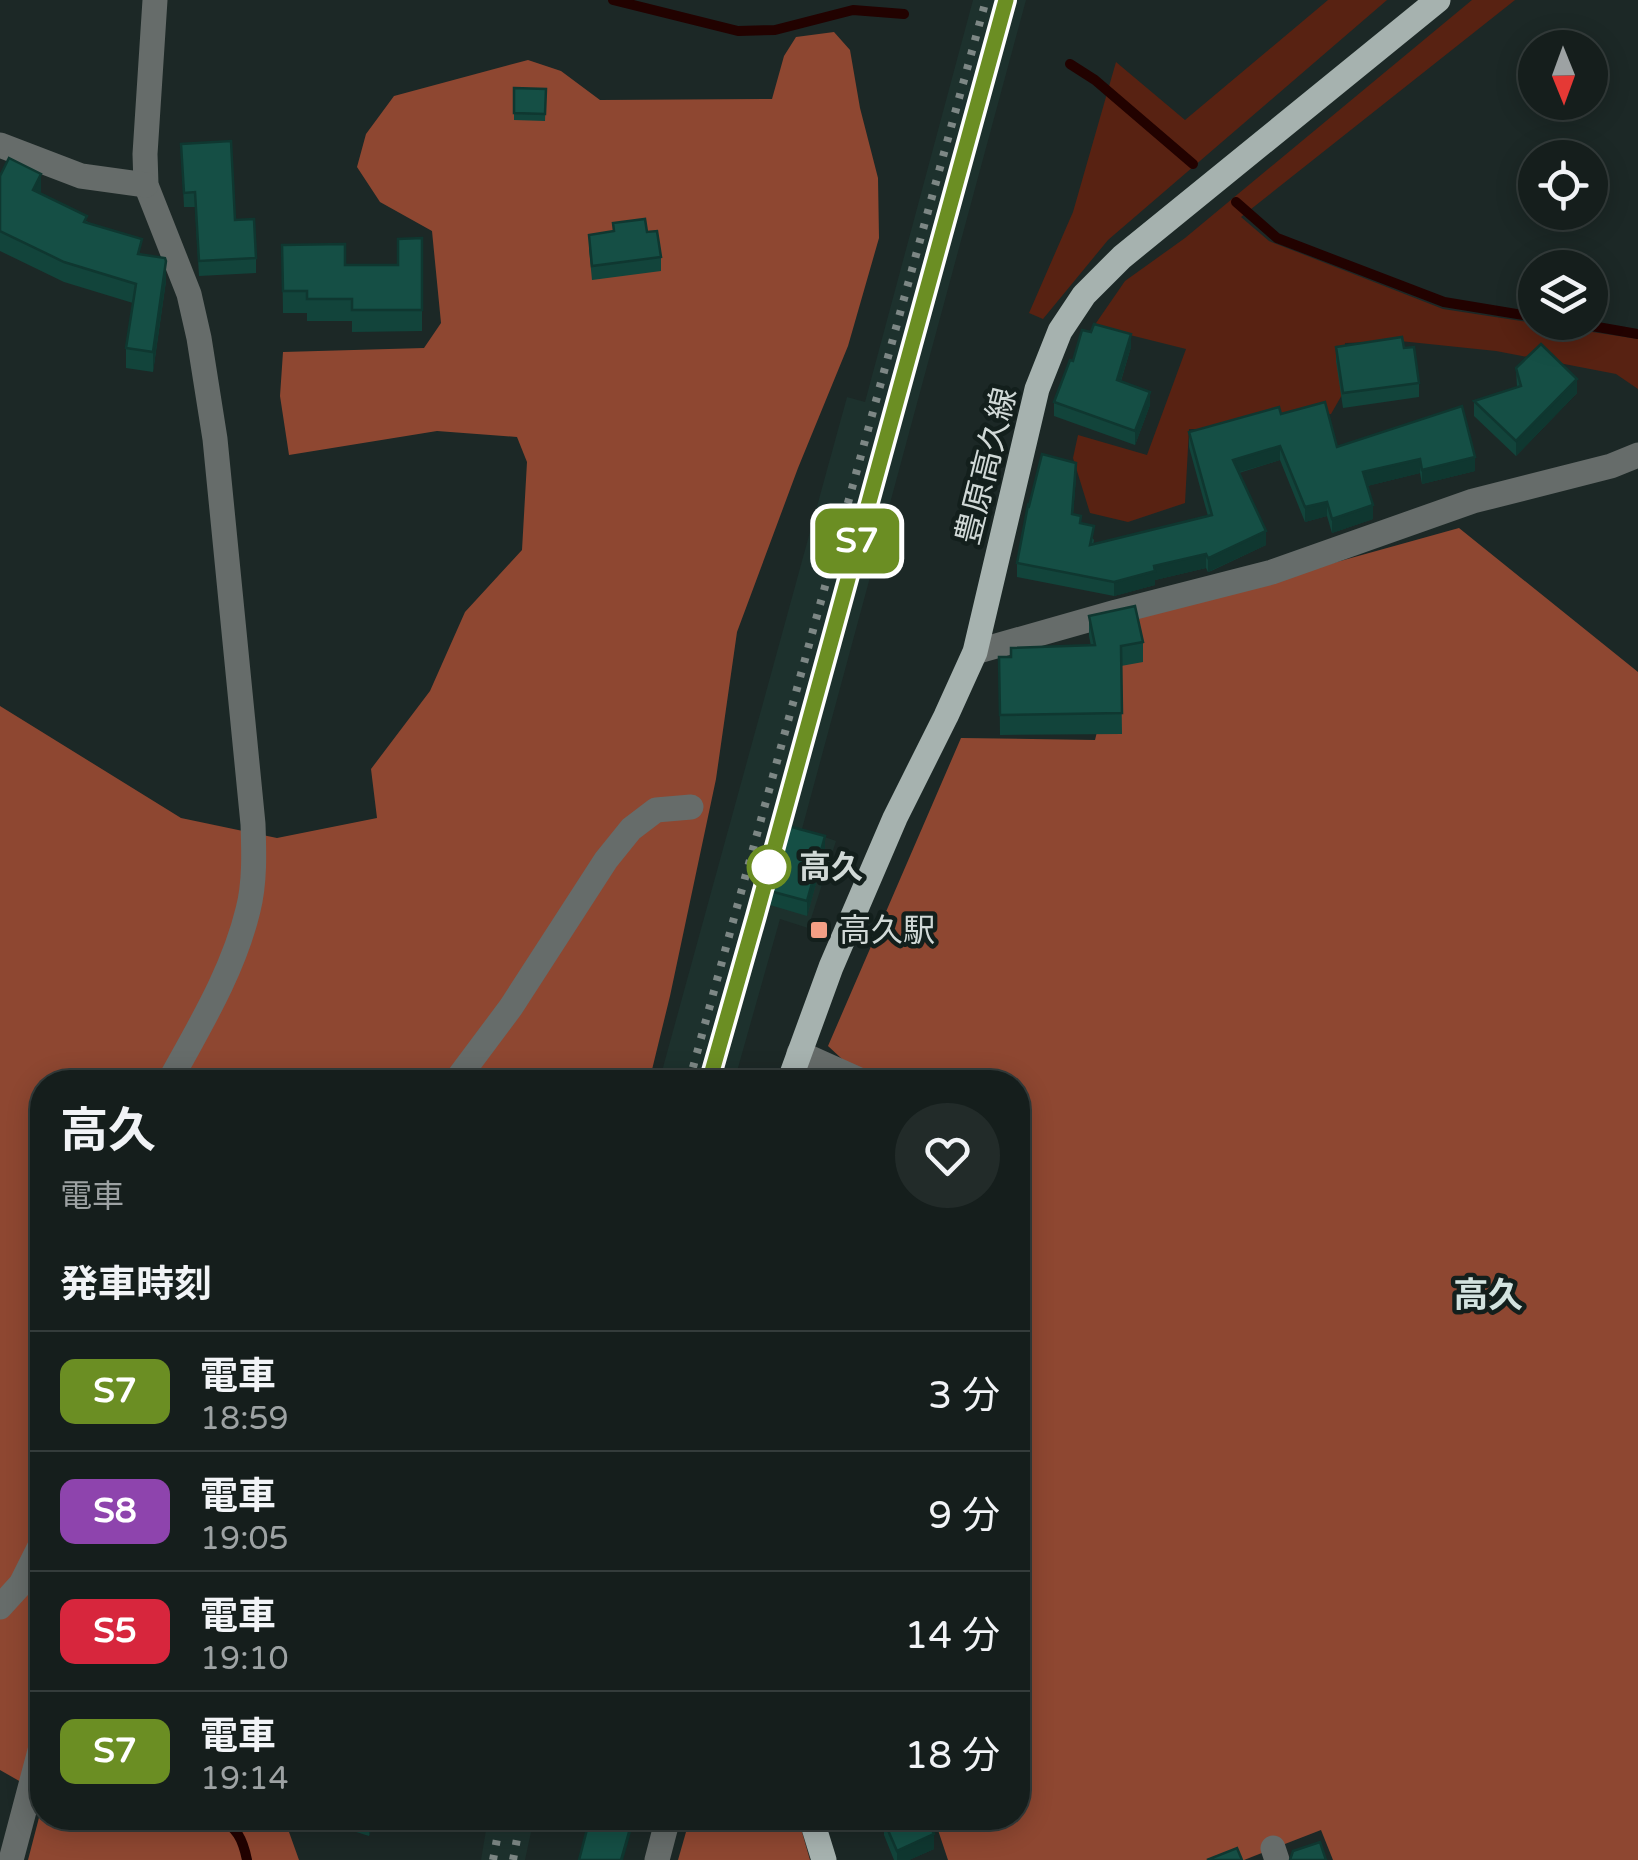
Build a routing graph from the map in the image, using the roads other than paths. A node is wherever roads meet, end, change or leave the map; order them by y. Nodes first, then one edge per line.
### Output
1 (155, 0) edge
2 (1438, 0) edge
3 (0, 145) edge
4 (146, 186) junction
5 (1638, 455) edge
6 (975, 652) junction
7 (691, 807) dead end
8 (799, 1053) junction
9 (175, 1070) edge
10 (464, 1070) edge
11 (793, 1070) edge
12 (837, 1070) edge
13 (30, 1566) edge
14 (0, 1607) edge
15 (30, 1788) edge
16 (665, 1830) edge
17 (815, 1830) edge
18 (11, 1860) edge
19 (657, 1860) edge
20 (824, 1860) edge

1 - 4 street
2 - 6 main road, 豊原高久線
3 - 4 street
4 - 9 street
5 - 6 street
6 - 8 main road, 豊原高久線
7 - 10 street
8 - 11 main road, 豊原高久線
8 - 12 street
13 - 14 street
15 - 18 street
16 - 19 street
17 - 20 main road

